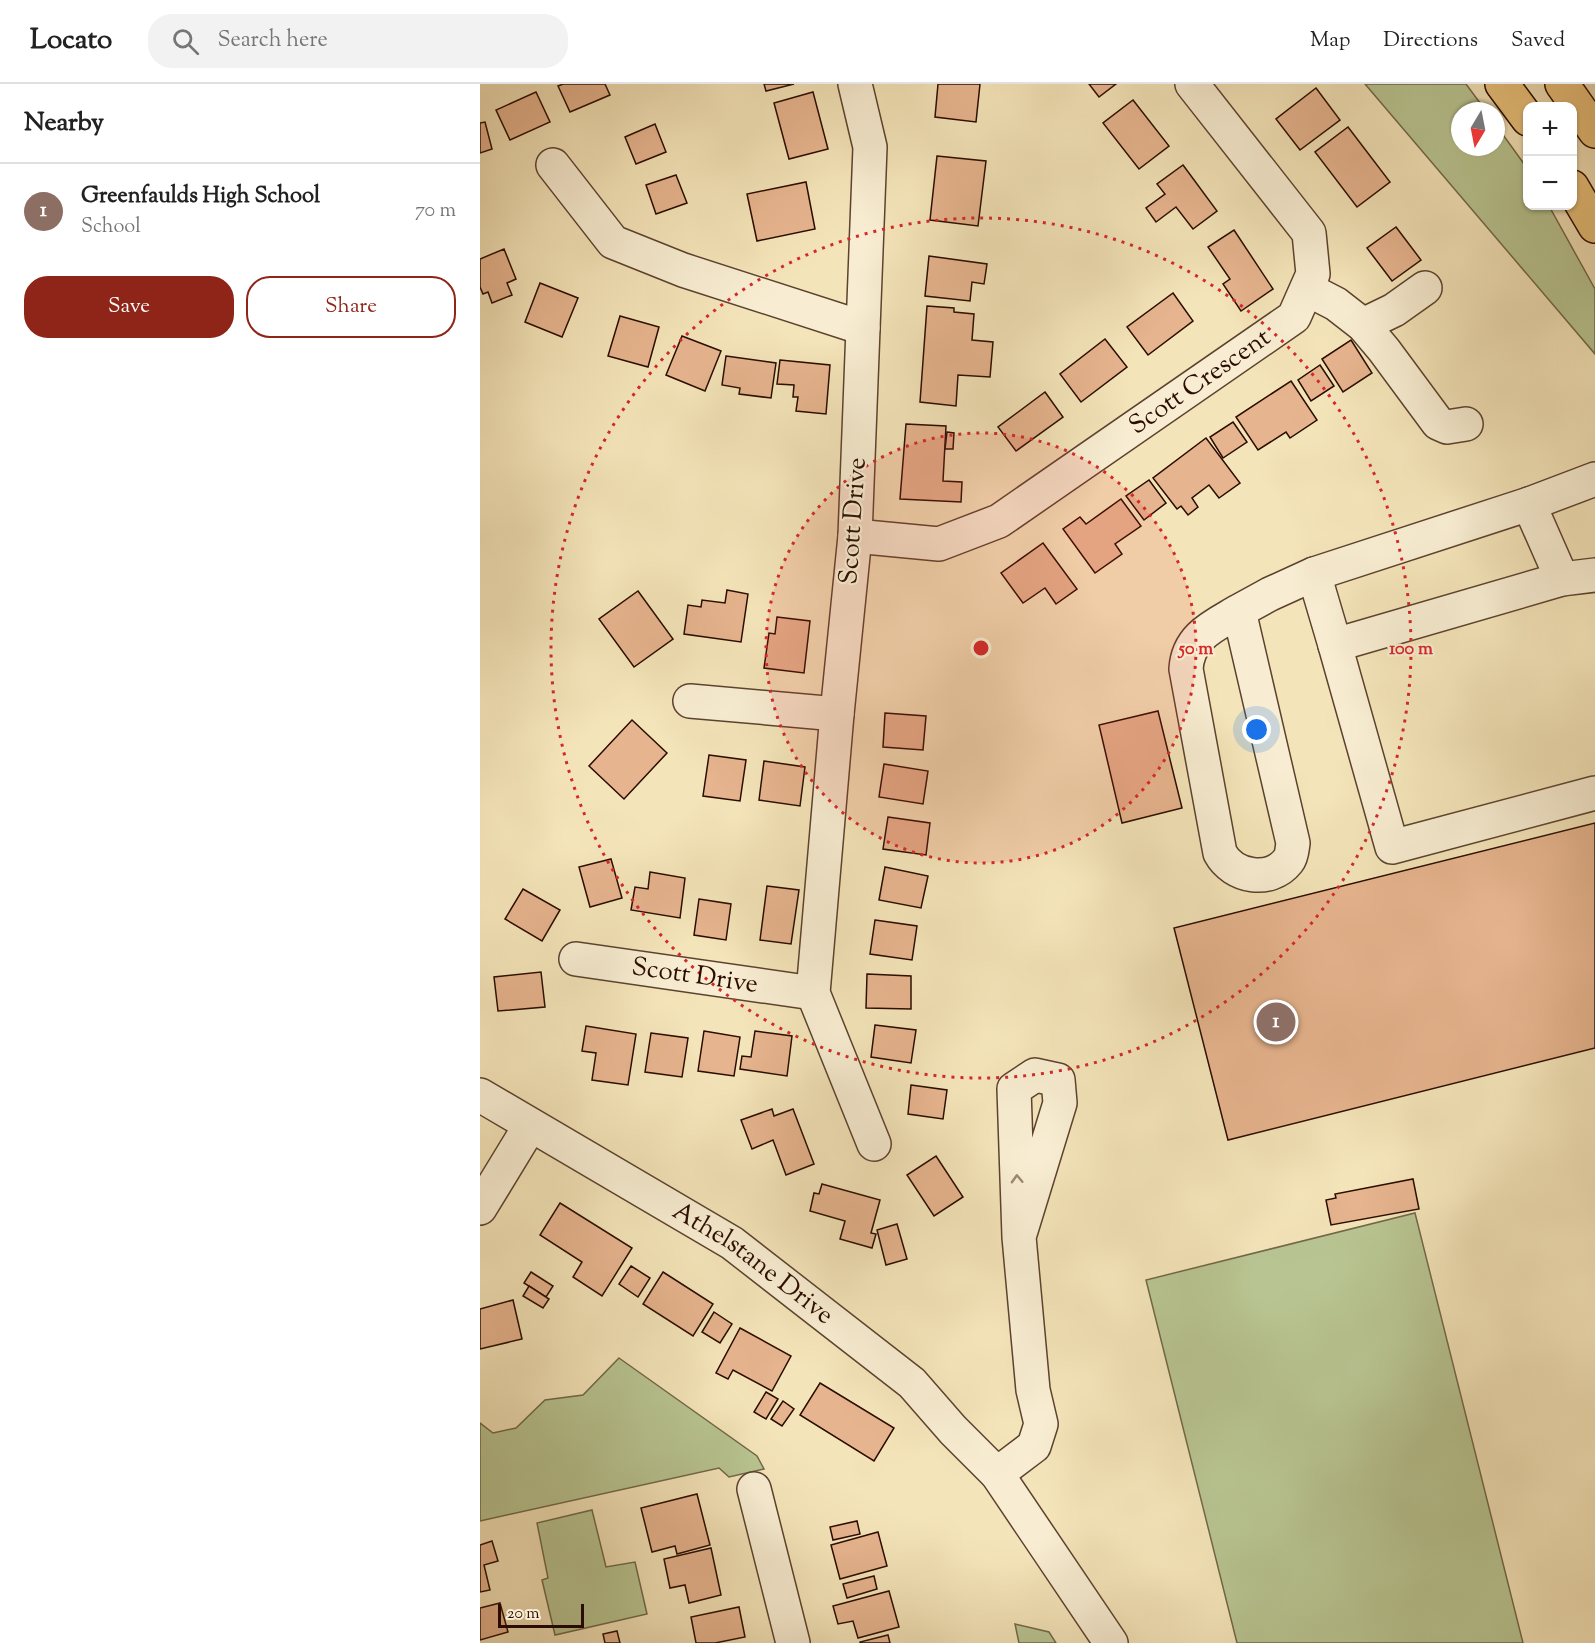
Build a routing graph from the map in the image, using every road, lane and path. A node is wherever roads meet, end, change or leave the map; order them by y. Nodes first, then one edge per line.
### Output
1 (855, 84) edge
2 (1192, 84) edge
3 (1502, 84) edge
4 (1562, 84) edge
5 (1523, 113) edge
6 (1595, 131) edge
7 (553, 165) dead end
8 (1577, 195) edge
9 (1595, 226) edge
10 (1425, 288) dead end
11 (1306, 289) junction
12 (1363, 325) junction
13 (863, 328) junction
14 (1466, 424) dead end
15 (1595, 478) edge
16 (1529, 504) junction
17 (855, 536) junction
18 (1314, 574) junction
19 (1595, 575) edge
20 (1562, 579) junction
21 (1239, 611) junction
22 (1335, 645) junction
23 (690, 701) dead end
24 (837, 714) junction
25 (1595, 793) edge
26 (576, 959) dead end
27 (813, 993) junction
28 (480, 1095) edge
29 (530, 1125) junction
30 (874, 1144) dead end
31 (480, 1208) edge
32 (1019, 1238) dead end
33 (997, 1473) junction
34 (754, 1489) dead end
35 (793, 1643) edge
36 (1111, 1643) edge

1 - 13 street, Scott Drive
2 - 11 street, Scott Crescent
3 - 5 main road
4 - 6 main road
7 - 13 street
8 - 9 main road
10 - 12 street
11 - 12 street
11 - 17 street, Scott Crescent
12 - 14 street
13 - 17 street, Scott Drive
15 - 16 street
16 - 18 street
16 - 20 street
17 - 24 street, Scott Drive
18 - 21 street
18 - 22 street
19 - 20 street
20 - 22 street
21 - 21 street
22 - 25 street
23 - 24 street
24 - 27 street, Scott Drive
26 - 27 street, Scott Drive
27 - 30 street, Scott Drive
28 - 29 street, Athelstane Drive
29 - 31 street
29 - 33 street, Athelstane Drive
32 - 33 street
33 - 36 street, Athelstane Drive
34 - 35 street

